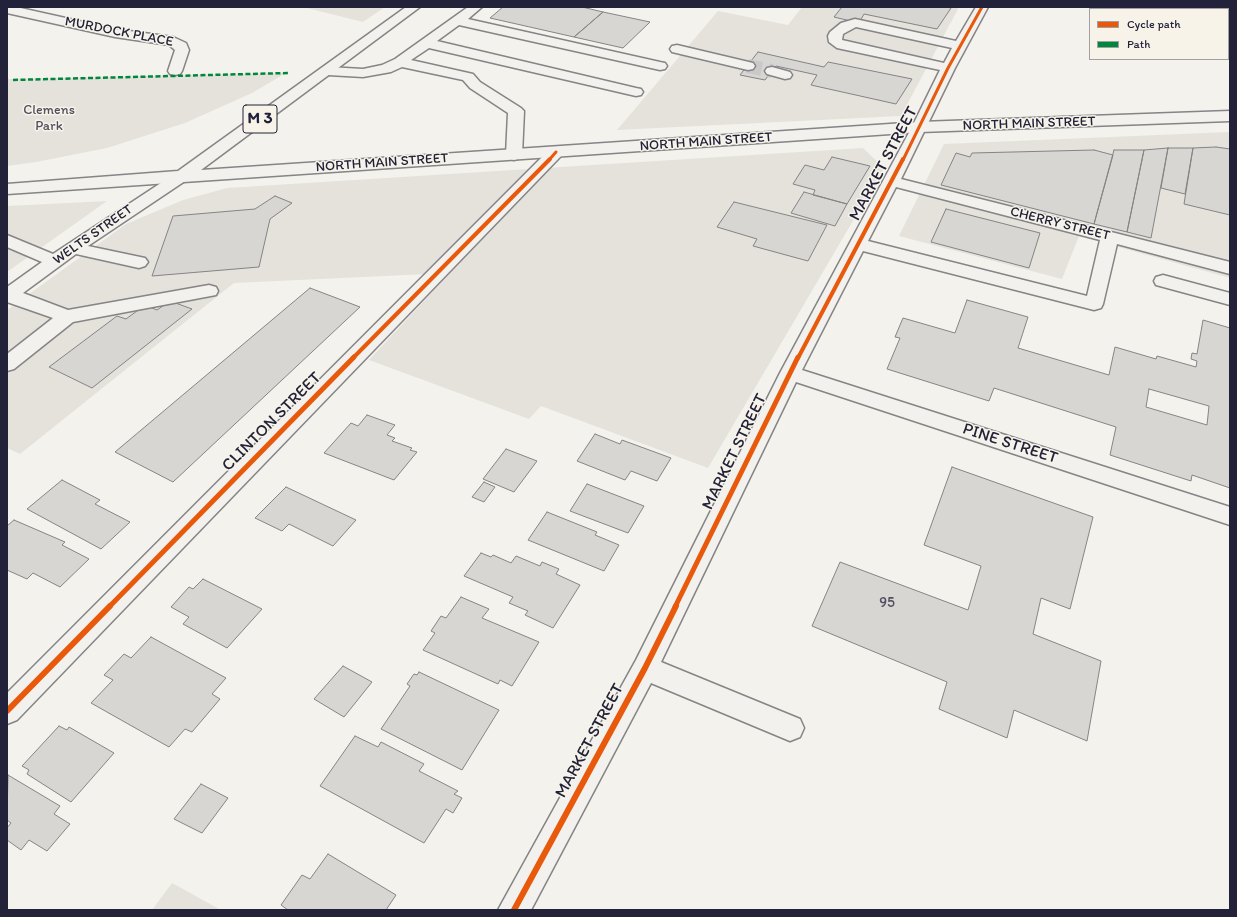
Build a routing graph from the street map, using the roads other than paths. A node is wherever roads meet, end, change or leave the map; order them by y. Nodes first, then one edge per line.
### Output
1 (414, 7) edge
2 (476, 7) edge
3 (982, 7) edge
4 (7, 9) edge
5 (458, 21) junction
6 (427, 43) junction
7 (961, 46) junction
8 (676, 49) dead end
9 (400, 62) junction
10 (660, 66) dead end
11 (748, 66) tunnel mouth
12 (948, 68) junction
13 (175, 71) dead end
14 (328, 71) junction
15 (636, 92) dead end
16 (1230, 116) edge
17 (920, 127) junction
18 (556, 152) junction
19 (514, 155) junction
20 (182, 176) junction
21 (891, 181) junction
22 (7, 189) edge
23 (1110, 237) junction
24 (7, 240) edge
25 (858, 244) junction
26 (72, 248) junction
27 (55, 261) junction
28 (139, 262) dead end
29 (1230, 268) edge
30 (1164, 281) dead end
31 (209, 291) dead end
32 (8, 296) edge
33 (1230, 299) edge
34 (67, 317) junction
35 (7, 364) edge
36 (790, 373) junction
37 (1230, 516) edge
38 (645, 668) junction
39 (7, 711) edge
40 (790, 728) dead end
41 (514, 910) edge

1 - 14 street, M 3
2 - 5 street
3 - 7 street, MARKET STREET
4 - 13 street, MURDOCK PLACE
5 - 6 street
5 - 10 street
6 - 9 street
6 - 15 street
7 - 12 street, MARKET STREET
7 - 12 street
8 - 11 street
9 - 14 street
9 - 19 street
12 - 17 street, MARKET STREET
14 - 20 street, M 3
16 - 17 street, NORTH MAIN STREET
17 - 18 street, NORTH MAIN STREET
17 - 21 street, MARKET STREET
18 - 19 street, NORTH MAIN STREET
18 - 39 street, CLINTON STREET
19 - 20 street, NORTH MAIN STREET
20 - 22 street, NORTH MAIN STREET
20 - 26 street, WELTS STREET
21 - 23 street, CHERRY STREET
21 - 25 street, MARKET STREET
23 - 25 street
23 - 29 street, CHERRY STREET
24 - 27 street
25 - 36 street, MARKET STREET
26 - 27 street, WELTS STREET
26 - 28 street
27 - 32 street, WELTS STREET
30 - 33 street
31 - 34 street
32 - 34 street
34 - 35 street
36 - 37 street, PINE STREET
36 - 38 street, MARKET STREET
38 - 40 street
38 - 41 street, MARKET STREET

